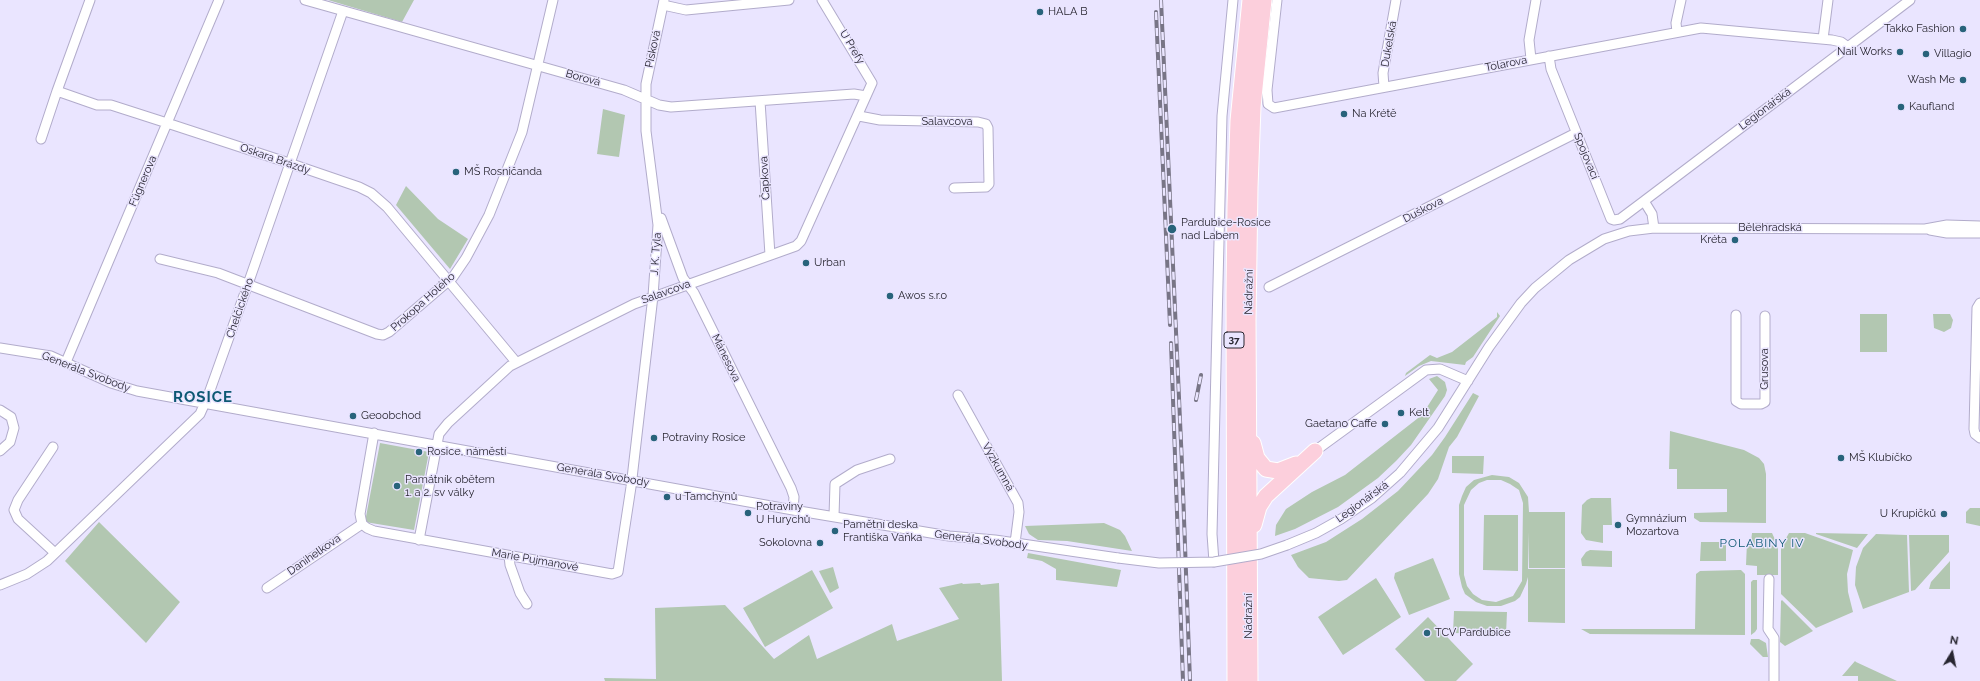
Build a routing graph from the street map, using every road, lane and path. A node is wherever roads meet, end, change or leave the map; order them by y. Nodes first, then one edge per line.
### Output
1 (90, 0) edge
2 (219, 0) edge
3 (305, 0) edge
4 (553, 0) edge
5 (789, 0) edge
6 (822, 0) edge
7 (1233, 0) edge
8 (1250, 0) edge
9 (1264, 0) edge
10 (1278, 0) edge
11 (1396, 0) edge
12 (1536, 0) edge
13 (1681, 0) edge
14 (1828, 0) edge
15 (1910, 0) edge
16 (663, 3) edge
17 (343, 11) junction
18 (1677, 32) junction
19 (1823, 39) junction
20 (1848, 47) junction
21 (1548, 56) junction
22 (1531, 59) junction
23 (538, 66) junction
24 (1384, 87) junction
25 (57, 91) junction
26 (866, 96) junction
27 (646, 98) junction
28 (760, 101) junction
29 (858, 116) junction
30 (167, 123) junction
31 (1576, 133) junction
32 (41, 139) dead end
33 (290, 164) junction
34 (954, 188) dead end
35 (1644, 201) junction
36 (656, 206) junction
37 (1980, 226) edge
38 (1654, 228) junction
39 (1925, 229) junction
40 (1980, 233) edge
41 (1615, 235) joint
42 (770, 255) junction
43 (160, 259) dead end
44 (449, 281) junction
45 (248, 284) junction
46 (688, 285) junction
47 (1269, 287) dead end
48 (653, 296) junction
49 (1980, 303) edge
50 (1736, 316) dead end
51 (1765, 316) dead end
52 (0, 348) edge
53 (66, 362) junction
54 (516, 362) junction
55 (1468, 381) junction
56 (1978, 388) edge
57 (958, 395) dead end
58 (205, 403) junction
59 (0, 410) edge
60 (1248, 421) junction
61 (374, 433) junction
62 (1980, 438) edge
63 (437, 445) junction
64 (53, 447) dead end
65 (0, 451) edge
66 (1315, 451) junction
67 (890, 459) dead end
68 (632, 480) junction
69 (793, 510) junction
70 (834, 516) junction
71 (362, 524) junction
72 (419, 540) junction
73 (1015, 544) junction
74 (1249, 552) junction
75 (55, 553) junction
76 (509, 556) junction
77 (1214, 562) junction
78 (1769, 579) dead end
79 (0, 585) edge
80 (267, 588) dead end
81 (527, 604) dead end
82 (1235, 681) edge
83 (1250, 681) edge
84 (1774, 681) edge

1 - 25 street
2 - 30 street, Fügnerova
3 - 17 street, Borová
4 - 23 street, Prokopa Holého
5 - 16 street
6 - 26 street, U Prefy
7 - 77 street
8 - 82 main road, Nádražní / 37
9 - 60 main road, Nádražní / 37
10 - 24 street, Tolarova
11 - 24 street, Dukelská
12 - 22 street
13 - 18 street
14 - 19 street
15 - 20 street, Legionářská
16 - 27 street, Písková
17 - 23 street, Borová
17 - 33 street, Chelčického
18 - 19 street, Tolarova
18 - 21 street, Tolarova
19 - 20 street, Tolarova
20 - 35 street, Legionářská
21 - 22 street, Tolarova
21 - 31 street, Spojovací
22 - 24 street, Tolarova
23 - 27 street, Borová
23 - 44 street, Prokopa Holého
25 - 30 street, Oskara Brázdy
25 - 32 street
26 - 28 street, Borová
26 - 29 street, Salavcova
27 - 28 street, Borová
27 - 36 street, J. K. Tyla
28 - 42 street, Čapkova
29 - 34 street, Salavcova
29 - 42 street, Salavcova
30 - 33 street, Oskara Brázdy
30 - 53 street, Fügnerova
31 - 35 street, Spojovací
31 - 47 street, Duškova
33 - 44 street, Oskara Brázdy
33 - 45 street, Chelčického
35 - 38 street
36 - 46 street, Mánesova
36 - 48 street, J. K. Tyla
37 - 39 street, Bělehradská
38 - 39 street, Bělehradská
38 - 41 street, Bělehradská
39 - 40 street, Bělehradská
41 - 55 street, Legionářská
42 - 46 street, Salavcova
43 - 45 street, Prokopa Holého
44 - 45 street, Prokopa Holého
44 - 54 street, Oskara Brázdy
45 - 58 street, Chelčického
46 - 48 street, Salavcova
46 - 69 street, Mánesova
48 - 54 street, Salavcova
48 - 68 street, J. K. Tyla
49 - 56 street
50 - 51 street, Grusova
52 - 53 street, Generála Svobody
53 - 58 street, Generála Svobody
54 - 63 street, Salavcova
55 - 66 street
55 - 77 street, Legionářská, bridge
56 - 62 street
57 - 73 street, Výzkumná
58 - 61 street, Generála Svobody
58 - 75 street, Chelčického
59 - 65 street
60 - 66 main road
60 - 74 main road, Nádražní / 37
61 - 63 street, Generála Svobody
61 - 71 street
63 - 68 street, Generála Svobody
63 - 72 street, Salavcova
64 - 75 street
66 - 74 main road
67 - 70 street
68 - 69 street, Generála Svobody
68 - 76 street, Marie Pujmanové
69 - 70 street, Generála Svobody
70 - 73 street, Generála Svobody
71 - 72 street, Marie Pujmanové
71 - 80 street, Danihelkova
72 - 76 street, Marie Pujmanové
73 - 77 street, Generála Svobody, bridge
74 - 83 main road, Nádražní / 37
75 - 79 street, Chelčického
76 - 81 street
78 - 84 street

